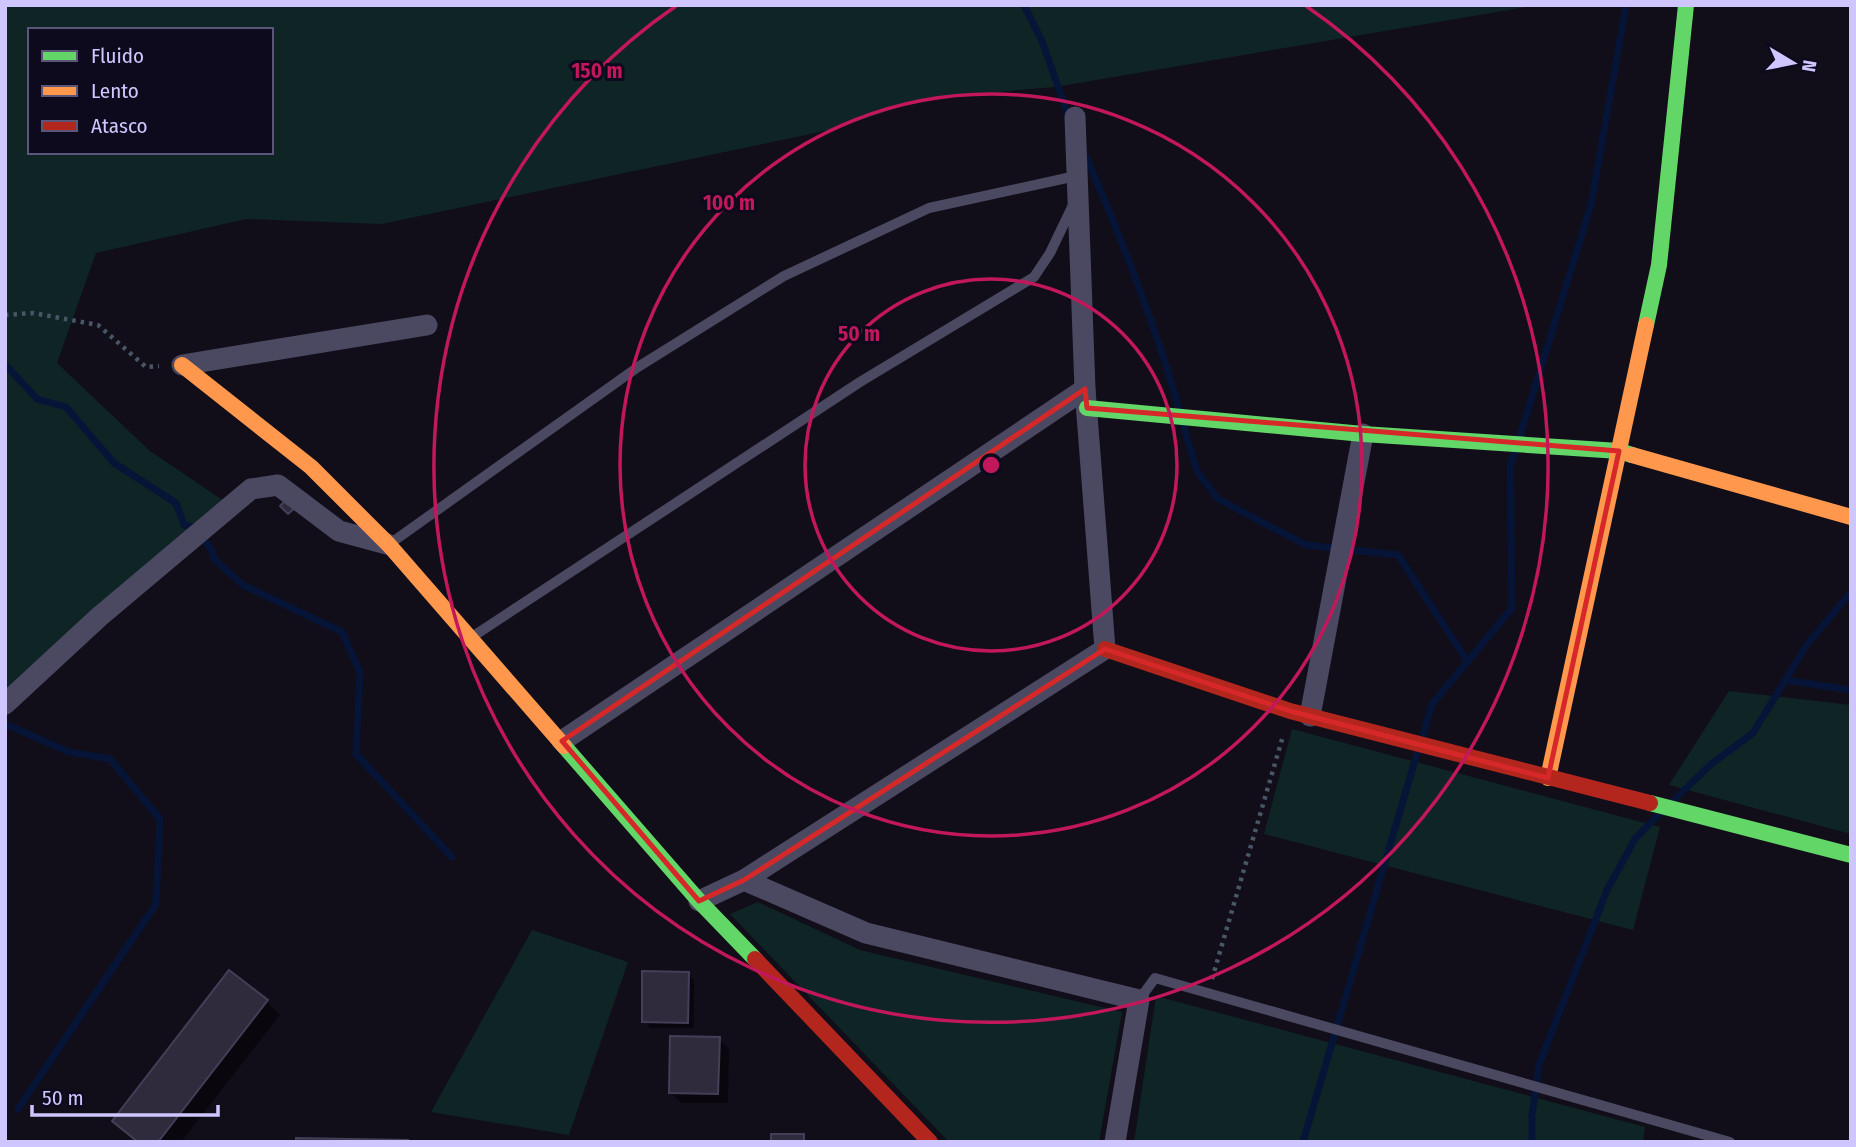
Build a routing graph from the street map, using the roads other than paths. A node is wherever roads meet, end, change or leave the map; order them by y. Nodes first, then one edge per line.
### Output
1 (1686, 5) edge
2 (1075, 117) dead end
3 (1076, 176) junction
4 (1076, 199) junction
5 (427, 325) dead end
6 (182, 365) joint
7 (1086, 399) junction
8 (1363, 434) junction
9 (1619, 451) junction
10 (1851, 517) edge
11 (389, 545) junction
12 (471, 638) junction
13 (1105, 649) junction
14 (5, 704) edge
15 (1300, 714) junction
16 (562, 741) junction
17 (1548, 778) junction
18 (1851, 855) edge
19 (744, 880) junction
20 (699, 901) junction
21 (1139, 1000) junction
22 (930, 1142) edge
23 (1115, 1142) edge
24 (1730, 1142) edge

1 - 9 street
2 - 3 street
3 - 4 street
3 - 11 lane
4 - 7 street
4 - 12 lane
5 - 6 street
6 - 11 street
7 - 8 street
7 - 13 street
7 - 16 street
8 - 9 street
8 - 15 street
9 - 10 street
9 - 17 street
11 - 12 street
11 - 14 street
12 - 16 street
13 - 15 street
13 - 19 street
15 - 17 street
16 - 20 street
17 - 18 street
19 - 20 street
19 - 21 street
20 - 22 street
21 - 23 street
21 - 24 lane

